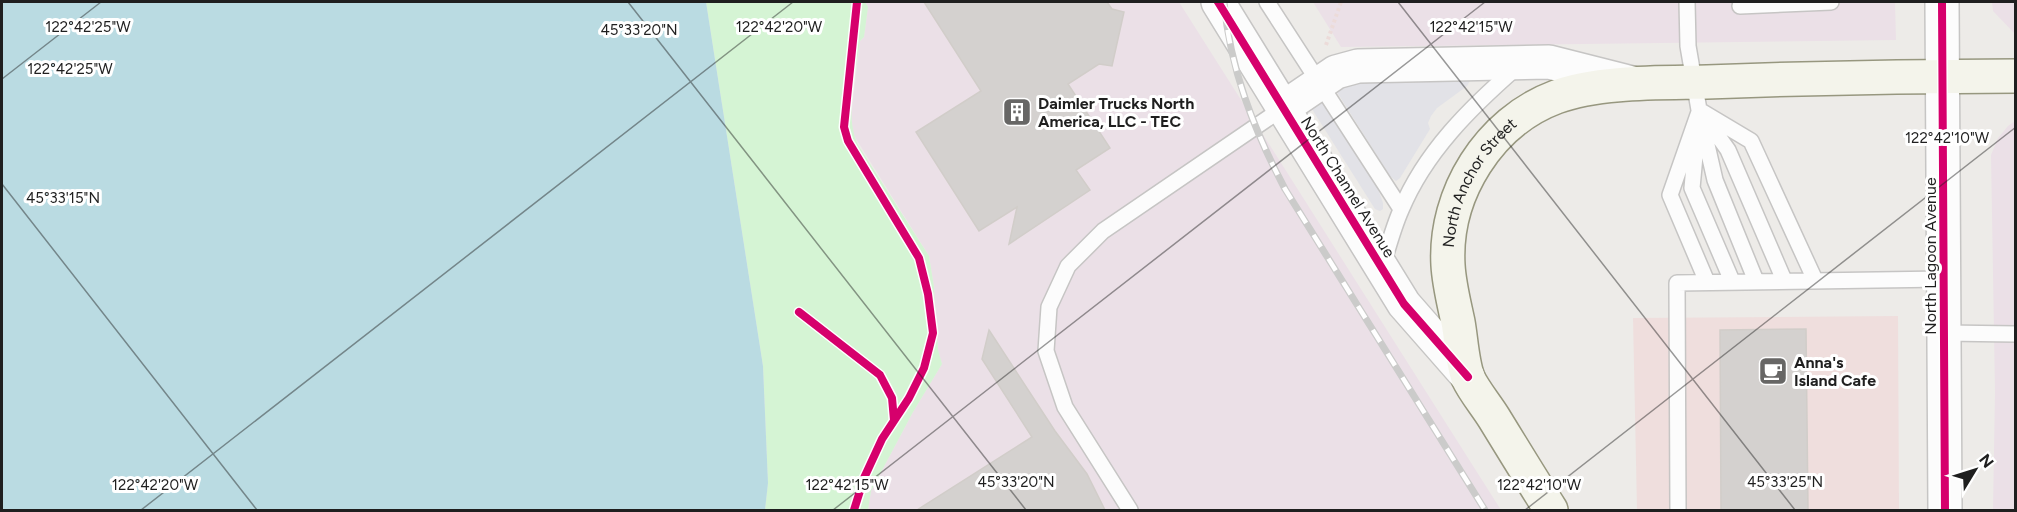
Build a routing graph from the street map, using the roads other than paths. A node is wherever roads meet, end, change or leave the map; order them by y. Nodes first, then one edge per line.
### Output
1 (1218, 2) edge
2 (1267, 2) edge
3 (1687, 2) edge
4 (1831, 2) edge
5 (1942, 2) edge
6 (1740, 6) dead end
7 (1521, 63) junction
8 (1322, 67) junction
9 (1941, 76) junction
10 (2016, 76) edge
11 (1637, 84) junction
12 (1696, 96) junction
13 (1283, 108) junction
14 (1401, 208) junction
15 (1382, 268) junction
16 (1943, 279) junction
17 (1784, 280) junction
18 (1815, 280) junction
19 (1732, 281) junction
20 (1756, 281) junction
21 (1707, 282) junction
22 (1944, 333) junction
23 (2016, 334) edge
24 (1468, 377) junction
25 (1130, 510) edge
26 (1551, 510) edge
27 (1678, 510) edge
28 (1945, 510) edge

1 - 13 street, North Channel Avenue
2 - 8 lane
3 - 12 lane
4 - 6 lane
5 - 9 street, North Lagoon Avenue
7 - 8 street, North Anchor Street
7 - 11 street, North Anchor Street
7 - 14 lane
8 - 13 street, North Anchor Street
8 - 14 lane
9 - 10 main road, North Anchor Street
9 - 12 main road, North Anchor Street
9 - 16 street, North Lagoon Avenue
11 - 12 main road, North Anchor Street
11 - 24 main road, North Anchor Street
12 - 17 lane
12 - 18 lane
12 - 19 lane
12 - 20 lane
12 - 21 lane
13 - 15 street, North Channel Avenue
13 - 25 lane
14 - 15 lane
15 - 24 street, North Channel Avenue
16 - 18 lane
16 - 22 street, North Lagoon Avenue
17 - 18 lane
17 - 20 lane
19 - 20 lane
19 - 21 lane
21 - 27 lane
22 - 23 lane
22 - 28 street, North Lagoon Avenue
24 - 26 main road, North Channel Avenue

